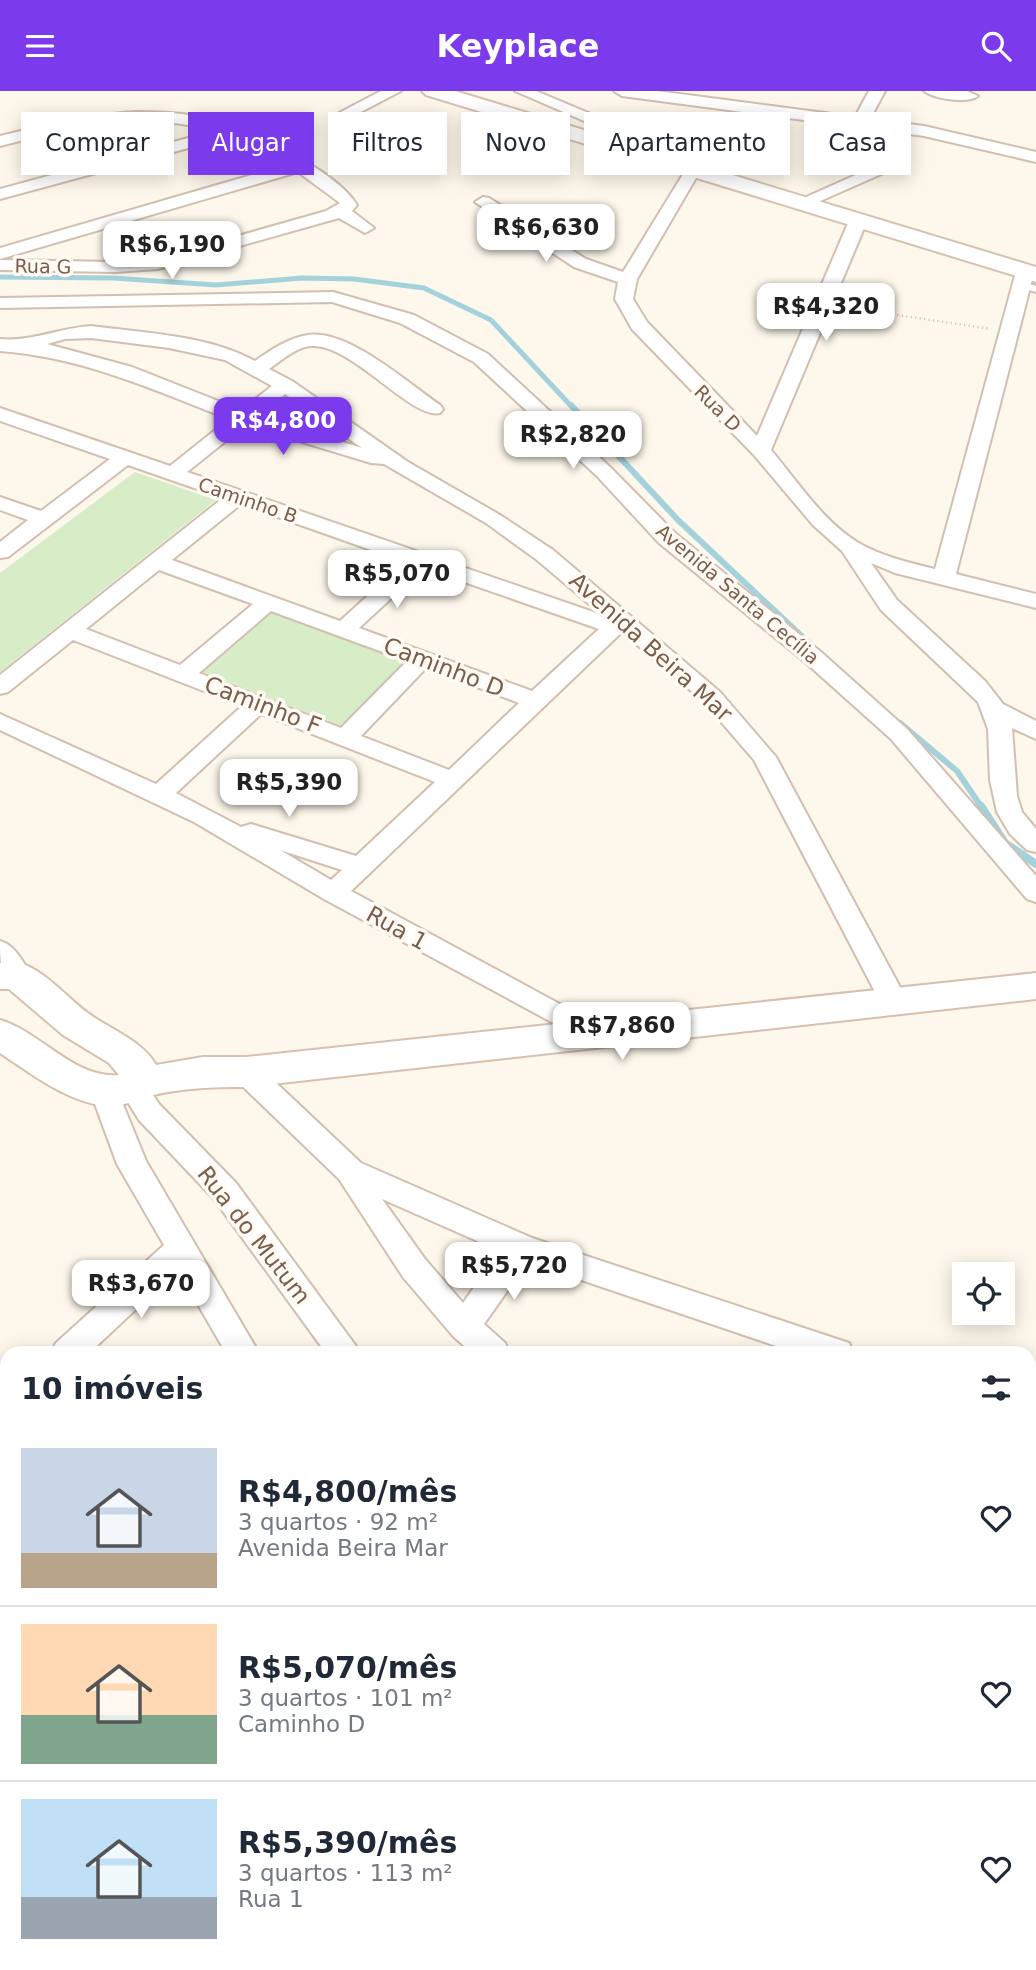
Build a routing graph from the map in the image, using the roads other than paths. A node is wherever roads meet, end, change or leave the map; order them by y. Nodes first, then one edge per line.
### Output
1 (393, 91) edge
2 (433, 91) edge
3 (523, 91) edge
4 (622, 91) edge
5 (877, 91) edge
6 (932, 91) edge
7 (970, 96) dead end
8 (349, 112) edge
9 (865, 112) edge
10 (804, 116) edge
11 (188, 121) edge
12 (584, 123) edge
13 (911, 130) edge
14 (584, 131) edge
15 (2, 140) edge
16 (188, 143) edge
17 (1036, 157) edge
18 (270, 175) edge
19 (313, 175) edge
20 (689, 175) edge
21 (710, 175) edge
22 (716, 175) edge
23 (866, 175) edge
24 (748, 186) junction
25 (0, 194) edge
26 (483, 202) dead end
27 (803, 202) junction
28 (336, 213) junction
29 (858, 221) junction
30 (365, 228) dead end
31 (0, 254) edge
32 (0, 265) edge
33 (628, 279) junction
34 (1030, 280) edge
35 (0, 303) edge
36 (0, 345) edge
37 (25, 345) junction
38 (257, 368) junction
39 (285, 385) junction
40 (433, 408) dead end
41 (0, 414) edge
42 (246, 418) junction
43 (348, 430) junction
44 (299, 435) junction
45 (214, 442) junction
46 (761, 451) junction
47 (126, 457) junction
48 (401, 466) junction
49 (172, 474) junction
50 (237, 497) junction
51 (0, 503) edge
52 (44, 519) junction
53 (850, 547) junction
54 (0, 552) edge
55 (421, 559) junction
56 (155, 561) junction
57 (944, 577) junction
58 (1036, 601) edge
59 (269, 602) junction
60 (617, 624) junction
61 (344, 630) junction
62 (71, 631) junction
63 (423, 658) junction
64 (184, 674) junction
65 (0, 687) edge
66 (536, 701) junction
67 (258, 704) junction
68 (995, 709) junction
69 (0, 721) edge
70 (1036, 731) edge
71 (345, 737) junction
72 (454, 781) junction
73 (160, 794) junction
74 (203, 816) junction
75 (1036, 844) edge
76 (361, 867) junction
77 (333, 893) junction
78 (1036, 893) edge
79 (6, 967) edge
80 (1036, 986) edge
81 (894, 1002) junction
82 (0, 1034) edge
83 (594, 1035) junction
84 (246, 1072) junction
85 (127, 1091) junction
86 (350, 1171) junction
87 (521, 1247) junction
88 (180, 1249) junction
89 (464, 1327) junction
90 (75, 1346) edge
91 (239, 1346) edge
92 (340, 1346) edge
93 (486, 1346) edge
94 (818, 1346) edge

1 - 8 street
2 - 14 main road
3 - 12 street
4 - 10 street
5 - 9 street
6 - 7 street
11 - 15 street
13 - 17 street
16 - 25 street
18 - 31 street
19 - 28 street
20 - 33 street
21 - 24 main road
22 - 24 street
23 - 27 street
24 - 27 main road
26 - 33 street
27 - 29 main road
28 - 30 street
28 - 32 street, Rua G
29 - 34 main road
29 - 46 street
33 - 46 street, Rua D
34 - 57 street
35 - 78 street, Avenida Santa Cecília
36 - 37 street, Avenida Beira Mar
37 - 38 street, Avenida Beira Mar
37 - 42 street, Avenida Beira Mar
38 - 39 street, Avenida Beira Mar
38 - 40 street
39 - 42 street
39 - 43 street, Avenida Beira Mar
41 - 47 street, Caminho B
42 - 44 street, Avenida Beira Mar
42 - 45 street
43 - 44 street
43 - 48 street, Avenida Beira Mar
44 - 45 street
44 - 48 street, Avenida Beira Mar
45 - 49 street
46 - 53 street, Rua D
47 - 49 street, Caminho B
47 - 52 street
48 - 60 street, Avenida Beira Mar
49 - 50 street, Caminho B
50 - 55 street, Caminho B
50 - 56 street
51 - 52 street
52 - 54 street
53 - 57 street, Rua D
53 - 68 street
55 - 60 street, Caminho B
55 - 61 street
56 - 59 street, Caminho D
56 - 62 street
57 - 58 street, Rua D
59 - 61 street, Caminho D
59 - 64 street
60 - 66 street
60 - 81 street, Avenida Beira Mar
61 - 63 street, Caminho D
62 - 64 street, Caminho F
62 - 65 street
63 - 66 street, Caminho D
63 - 71 street
64 - 67 street, Caminho F
66 - 72 street
67 - 71 street, Caminho F
67 - 73 street
68 - 70 street
68 - 75 street
69 - 73 street, Rua 1
71 - 72 street, Caminho F
72 - 76 street
73 - 74 street, Rua 1
74 - 76 street, Rua 1
74 - 77 street, Rua 1
76 - 77 street
77 - 83 street, Rua 1
79 - 85 main road
80 - 81 main road
81 - 83 main road
82 - 85 main road
83 - 84 main road
84 - 85 main road
84 - 86 street
85 - 88 street
85 - 92 street, Rua do Mutum
86 - 87 street
86 - 89 street
87 - 89 street
87 - 94 street
88 - 90 street
88 - 91 street
89 - 93 street

